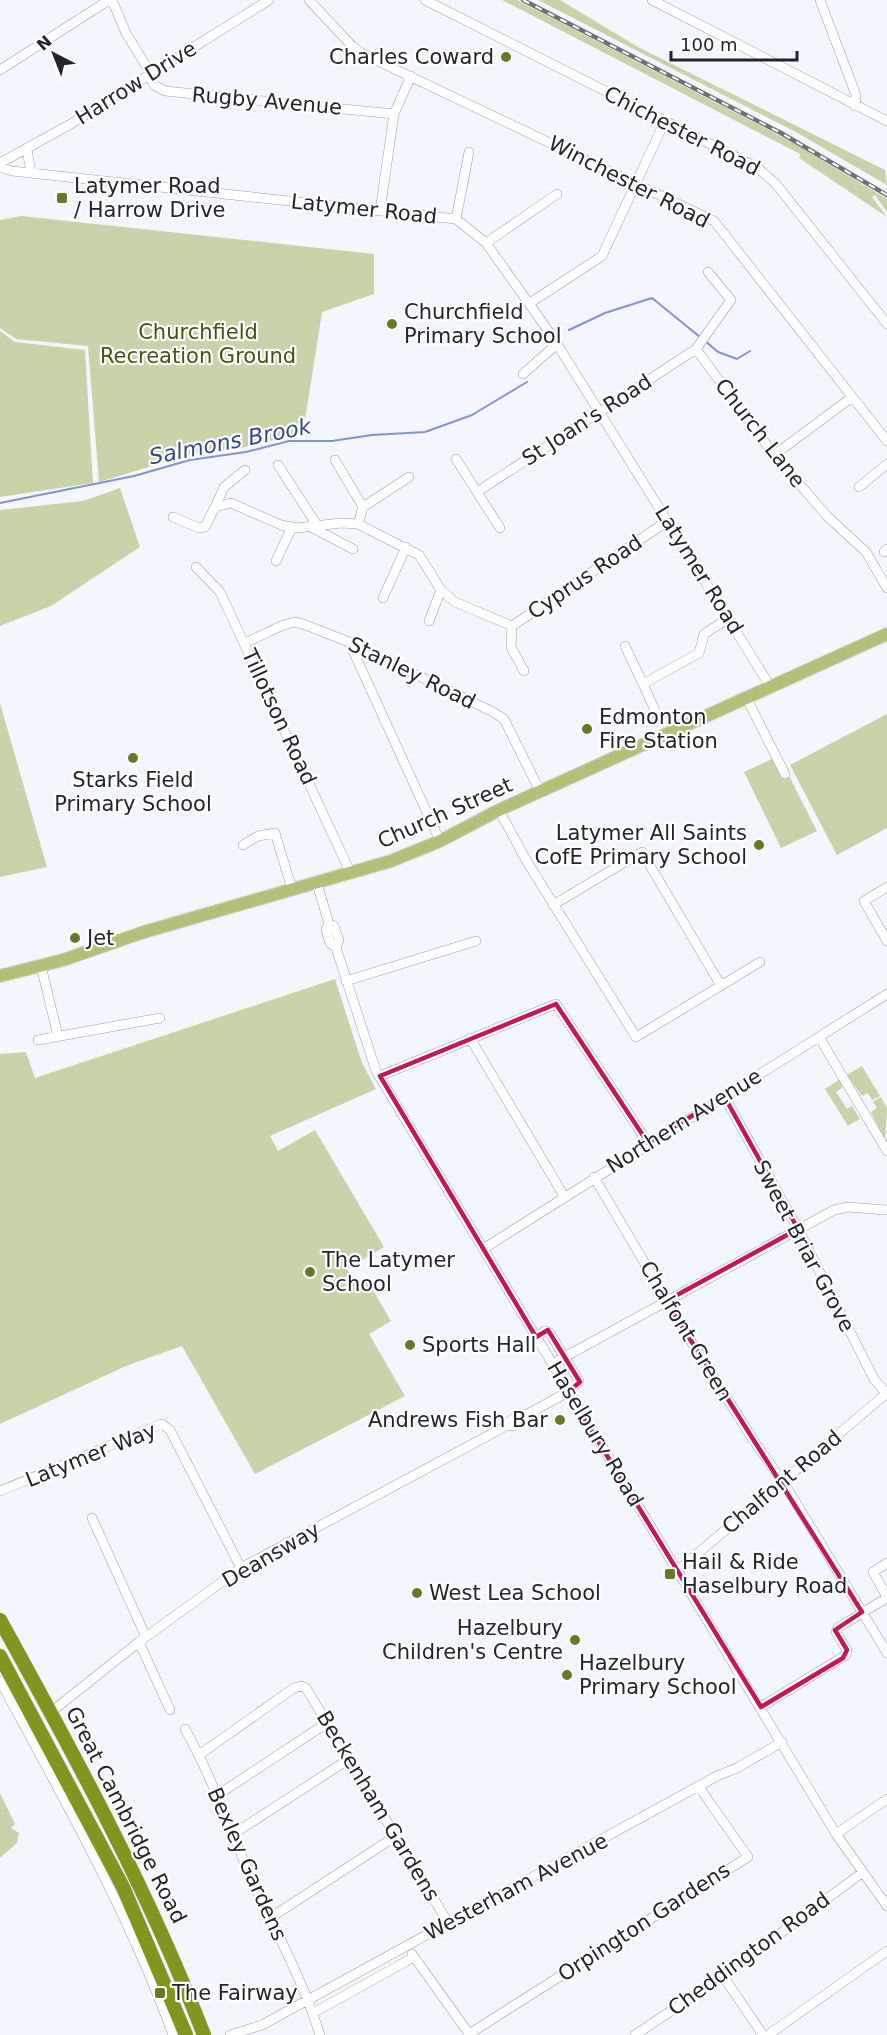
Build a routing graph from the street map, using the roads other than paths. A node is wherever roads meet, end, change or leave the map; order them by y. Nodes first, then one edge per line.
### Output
1 (111, 0) edge
2 (269, 0) edge
3 (309, 0) edge
4 (425, 0) edge
5 (652, 0) edge
6 (820, 0) edge
7 (0, 70) edge
8 (149, 74) junction
9 (411, 76) junction
10 (855, 106) junction
11 (394, 114) junction
12 (665, 121) junction
13 (887, 121) edge
14 (27, 149) junction
15 (469, 152) dead end
16 (0, 165) edge
17 (31, 173) junction
18 (638, 182) junction
19 (558, 194) dead end
20 (380, 211) junction
21 (456, 219) junction
22 (486, 243) junction
23 (708, 272) dead end
24 (530, 303) junction
25 (887, 324) edge
26 (557, 344) junction
27 (697, 346) junction
28 (521, 371) dead end
29 (851, 398) junction
30 (600, 411) junction
31 (887, 441) edge
32 (774, 455) junction
33 (456, 459) dead end
34 (335, 460) dead end
35 (887, 464) edge
36 (278, 465) dead end
37 (245, 470) dead end
38 (409, 477) dead end
39 (859, 487) dead end
40 (477, 492) junction
41 (214, 507) junction
42 (363, 507) junction
43 (173, 517) dead end
44 (669, 520) junction
45 (358, 524) junction
46 (313, 525) junction
47 (292, 527) junction
48 (500, 528) dead end
49 (406, 547) junction
50 (352, 549) dead end
51 (276, 561) dead end
52 (196, 567) dead end
53 (887, 588) edge
54 (441, 590) junction
55 (383, 598) dead end
56 (729, 618) junction
57 (429, 621) dead end
58 (512, 626) junction
59 (887, 634) edge
60 (349, 642) junction
61 (245, 644) junction
62 (625, 646) dead end
63 (524, 671) dead end
64 (643, 684) junction
65 (770, 686) junction
66 (746, 697) junction
67 (658, 717) dead end
68 (785, 774) dead end
69 (540, 791) junction
70 (499, 810) junction
71 (440, 841) junction
72 (243, 845) dead end
73 (351, 874) junction
74 (317, 883) junction
75 (887, 886) edge
76 (292, 889) junction
77 (553, 905) junction
78 (476, 941) dead end
79 (887, 941) edge
80 (760, 962) dead end
81 (41, 966) junction
82 (0, 976) edge
83 (346, 981) junction
84 (720, 984) junction
85 (887, 994) edge
86 (160, 1018) dead end
87 (58, 1036) junction
88 (819, 1037) junction
89 (470, 1038) junction
90 (39, 1040) dead end
91 (380, 1076) junction
92 (724, 1096) junction
93 (648, 1143) junction
94 (887, 1151) edge
95 (594, 1177) junction
96 (564, 1196) junction
97 (887, 1208) edge
98 (798, 1229) junction
99 (483, 1249) junction
100 (666, 1301) junction
101 (536, 1337) junction
102 (564, 1356) junction
103 (552, 1365) junction
104 (568, 1392) junction
105 (886, 1396) edge
106 (782, 1481) junction
107 (0, 1491) edge
108 (92, 1518) dead end
109 (887, 1563) edge
110 (241, 1568) junction
111 (677, 1571) junction
112 (862, 1612) junction
113 (0, 1620) edge
114 (143, 1640) junction
115 (887, 1653) edge
116 (0, 1656) edge
117 (0, 1681) edge
118 (761, 1707) junction
119 (170, 1710) dead end
120 (51, 1712) junction
121 (327, 1723) junction
122 (185, 1729) dead end
123 (782, 1742) junction
124 (199, 1755) junction
125 (348, 1759) junction
126 (699, 1787) junction
127 (216, 1796) junction
128 (71, 1799) junction
129 (887, 1799) edge
130 (836, 1834) junction
131 (232, 1835) junction
132 (396, 1836) junction
133 (863, 1872) junction
134 (887, 1906) edge
135 (270, 1918) junction
136 (449, 1924) junction
137 (408, 1945) junction
138 (887, 1951) edge
139 (414, 1957) junction
140 (359, 1972) junction
141 (723, 1976) junction
142 (365, 1984) junction
143 (308, 2000) junction
144 (313, 2013) junction
145 (245, 2033) edge
146 (173, 2035) edge
147 (186, 2035) edge
148 (204, 2035) edge
149 (230, 2035) edge
150 (320, 2035) edge
151 (469, 2035) edge
152 (635, 2035) edge
153 (763, 2035) edge
154 (768, 2035) edge

1 - 7 street
1 - 8 street
2 - 8 street, Harrow Drive
3 - 9 street, Winchester Road
4 - 12 street, Chichester Road
5 - 10 street
6 - 10 street
8 - 11 street, Rugby Avenue
8 - 14 street, Harrow Drive
9 - 11 street
9 - 18 street, Winchester Road
10 - 13 street
11 - 20 street
12 - 18 street
12 - 25 street, Chichester Road
14 - 16 street, Harrow Drive
14 - 17 street
15 - 21 street
16 - 17 street, Latymer Road
17 - 20 street, Latymer Road
18 - 24 street
18 - 29 street, Winchester Road
19 - 22 street
20 - 21 street, Latymer Road
21 - 22 street, Latymer Road
22 - 24 street, Latymer Road
23 - 27 street
24 - 26 street, Latymer Road
26 - 28 street
26 - 30 street, Latymer Road
27 - 30 street, St Joan's Road
27 - 32 street, Church Lane
29 - 31 street, Winchester Road
29 - 32 street
30 - 40 street, St Joan's Road
30 - 44 street, Latymer Road
32 - 53 street, Church Lane
33 - 40 street
34 - 42 street
35 - 39 street
36 - 46 street
37 - 41 street
38 - 42 street
40 - 48 street
41 - 43 street
41 - 47 street
42 - 45 street
44 - 56 street, Latymer Road
44 - 58 street, Cyprus Road
45 - 46 street
45 - 49 street
46 - 47 street
46 - 50 street
47 - 51 street
49 - 54 street
49 - 55 street
52 - 61 street, Tillotson Road
54 - 57 street
54 - 58 street
56 - 64 street
56 - 65 street, Latymer Road
58 - 63 street, Cyprus Road
59 - 65 main road, Church Street
60 - 61 street, Stanley Road
60 - 69 street, Stanley Road
60 - 71 street
61 - 73 street, Tillotson Road
62 - 64 street
64 - 67 street
65 - 66 main road, Church Street
66 - 68 street
66 - 69 main road, Church Street
69 - 70 main road, Church Street
70 - 71 main road, Church Street
70 - 77 street
71 - 73 main road, Church Street
72 - 76 street
73 - 74 main road, Church Street
74 - 76 main road, Church Street
74 - 83 street, Haselbury Road
75 - 79 street
76 - 81 main road, Church Street
77 - 84 street
77 - 84 street
78 - 83 street
80 - 84 street
81 - 82 main road, Church Street
81 - 87 street
83 - 91 street, Haselbury Road
85 - 88 street, Northern Avenue
86 - 87 street
87 - 90 street
88 - 92 street, Northern Avenue
88 - 94 street
89 - 91 street
89 - 93 street
89 - 96 street
91 - 99 street, Haselbury Road
92 - 93 street, Northern Avenue
92 - 98 street, Sweet Briar Grove
93 - 95 street, Northern Avenue
95 - 96 street, Northern Avenue
95 - 100 street, Chalfont Green
96 - 99 street, Northern Avenue
97 - 98 street
98 - 100 street
98 - 105 street, Sweet Briar Grove
99 - 101 street, Haselbury Road
100 - 102 street
100 - 106 street, Chalfont Green
101 - 102 street
101 - 103 street, Haselbury Road
102 - 103 street
102 - 104 street
103 - 104 street, Haselbury Road
104 - 110 street, Deansway
104 - 111 street, Haselbury Road
105 - 106 street, Chalfont Road
106 - 111 street, Chalfont Road
106 - 112 street, Chalfont Green
107 - 110 street, Latymer Way
108 - 114 street
109 - 112 street
110 - 114 street, Deansway
111 - 118 street, Haselbury Road
112 - 115 street, Chalfont Green
112 - 118 street
113 - 120 highway, Great Cambridge Road
114 - 119 street
114 - 120 street, Deansway
116 - 128 highway, Great Cambridge Road
117 - 128 street
118 - 123 street, Haselbury Road
120 - 148 highway, Great Cambridge Road
121 - 124 street, Beckenham Gardens
121 - 125 street, Beckenham Gardens
121 - 127 street
122 - 124 street, Bexley Gardens
123 - 126 street, Westerham Avenue
123 - 130 street, Haselbury Road
124 - 127 street, Bexley Gardens
125 - 131 street
125 - 132 street, Beckenham Gardens
126 - 136 street, Westerham Avenue
126 - 151 street, Orpington Gardens
127 - 131 street, Bexley Gardens
128 - 146 street
128 - 147 highway, Great Cambridge Road
129 - 130 street
130 - 133 street, Haselbury Road
131 - 135 street, Bexley Gardens
132 - 135 street
132 - 136 street, Beckenham Gardens
133 - 134 street, Haselbury Road
133 - 141 street, Cheddington Road
135 - 143 street, Bexley Gardens
136 - 137 street, Westerham Avenue
137 - 139 street
137 - 140 street, Westerham Avenue
138 - 154 street
139 - 142 street, Westerham Avenue
139 - 151 street
140 - 142 street
140 - 143 street, Westerham Avenue
141 - 152 street, Cheddington Road
141 - 153 street
142 - 144 street, Westerham Avenue
143 - 144 street, Bexley Gardens
143 - 145 street, Westerham Avenue
144 - 150 street, Bexley Gardens
145 - 149 street, Westerham Avenue

